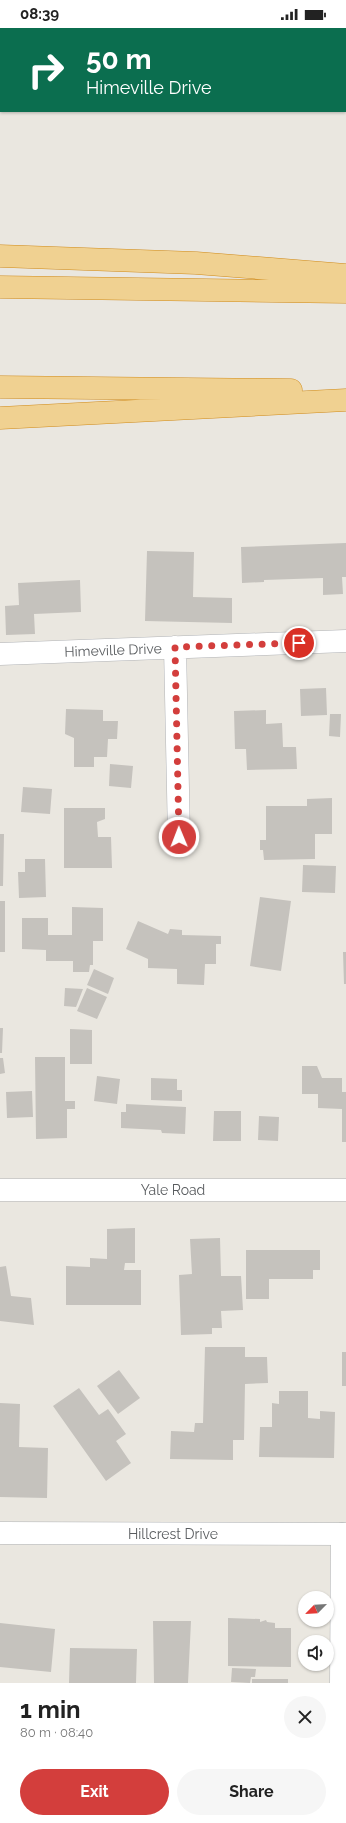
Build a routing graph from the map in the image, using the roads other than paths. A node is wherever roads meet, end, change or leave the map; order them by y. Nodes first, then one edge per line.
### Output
1 (0, 256) edge
2 (346, 275) edge
3 (0, 287) edge
4 (346, 292) edge
5 (0, 387) edge
6 (346, 390) edge
7 (346, 400) edge
8 (0, 418) edge
9 (346, 641) edge
10 (175, 647) junction
11 (0, 654) edge
12 (179, 837) dead end
13 (0, 1190) edge
14 (346, 1190) edge
15 (0, 1533) edge
16 (344, 1534) edge
17 (341, 1683) edge

1 - 2 highway
3 - 4 highway
5 - 6 highway
7 - 8 highway
9 - 10 street, Himeville Drive
10 - 11 street, Himeville Drive
10 - 12 street
13 - 14 street, Yale Road
15 - 16 street, Hillcrest Drive
16 - 17 street

